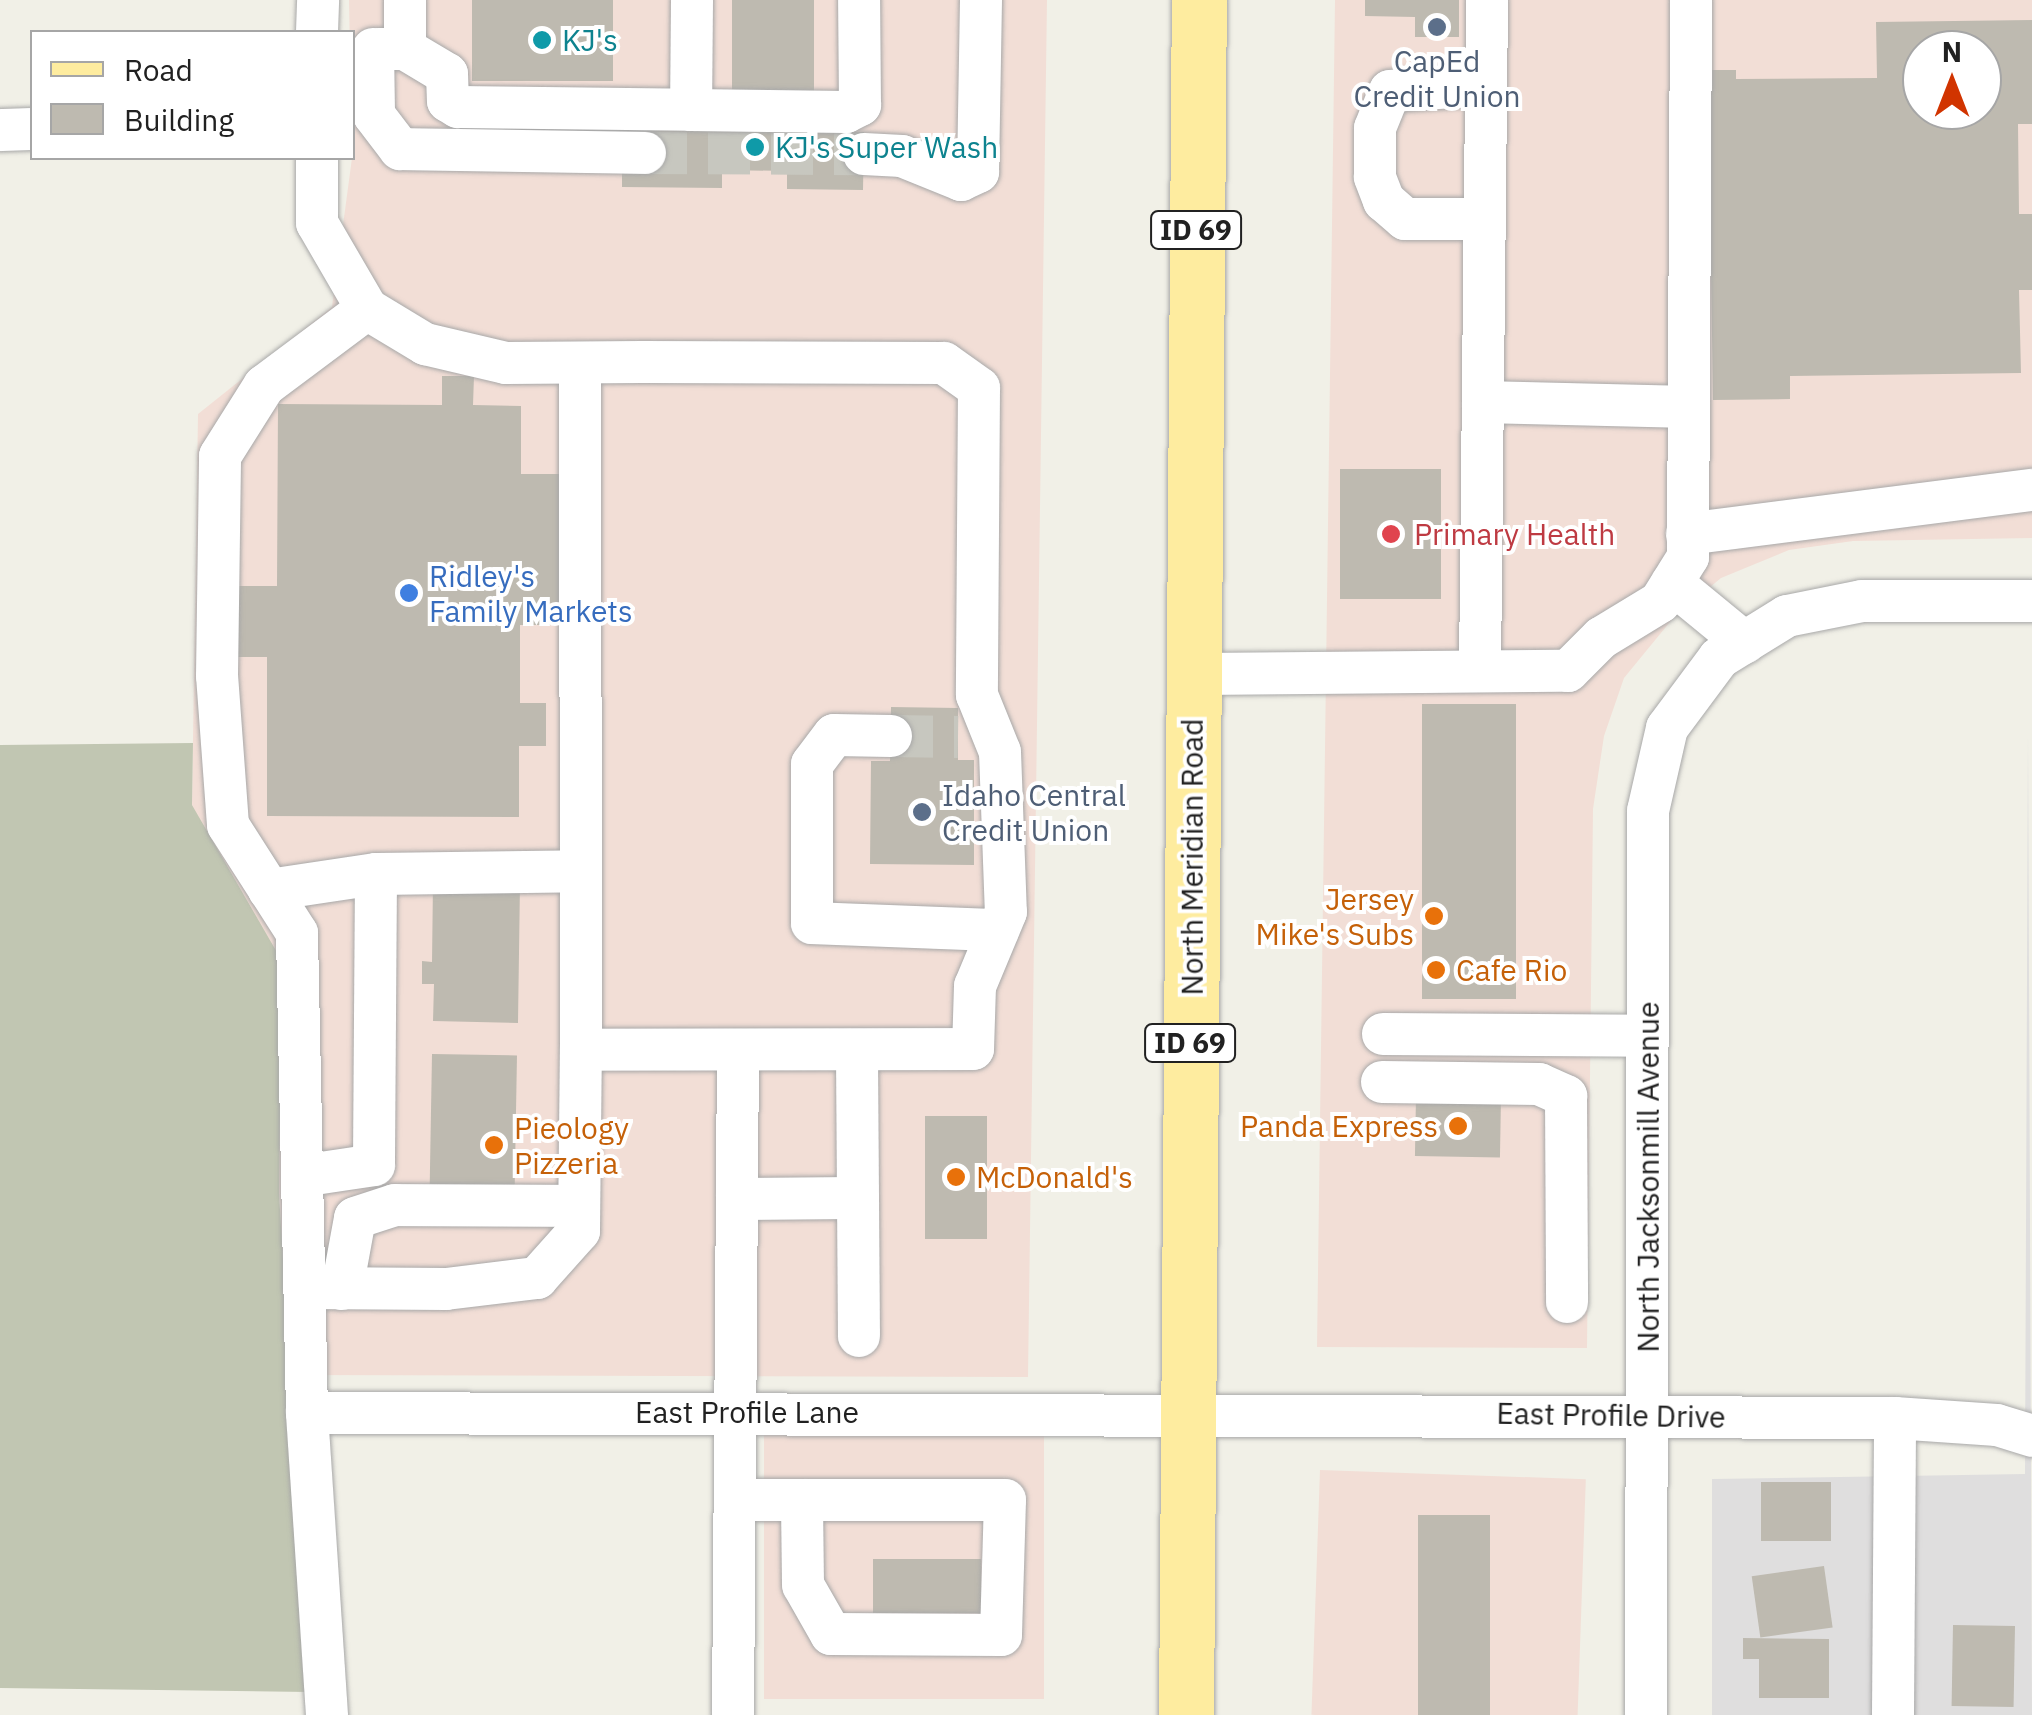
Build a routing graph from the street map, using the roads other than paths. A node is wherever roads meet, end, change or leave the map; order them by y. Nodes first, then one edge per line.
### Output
1 (318, 0) edge
2 (405, 0) edge
3 (692, 0) edge
4 (859, 0) edge
5 (981, 0) edge
6 (1199, 0) edge
7 (1487, 0) edge
8 (1691, 0) edge
9 (317, 30) edge
10 (377, 49) edge
11 (1486, 86) junction
12 (691, 110) junction
13 (30, 129) edge
14 (0, 130) edge
15 (646, 152) tunnel mouth
16 (864, 154) tunnel mouth
17 (317, 160) edge
18 (1485, 218) junction
19 (367, 309) junction
20 (580, 362) junction
21 (1483, 402) junction
22 (1688, 407) junction
23 (2032, 490) edge
24 (1688, 534) junction
25 (1672, 583) junction
26 (2032, 602) edge
27 (1732, 651) junction
28 (1480, 671) junction
29 (1193, 674) junction
30 (891, 736) tunnel mouth
31 (581, 871) junction
32 (376, 874) junction
33 (270, 890) junction
34 (998, 930) junction
35 (1383, 1034) dead end
36 (1648, 1036) junction
37 (581, 1050) junction
38 (738, 1051) junction
39 (857, 1052) junction
40 (1382, 1082) dead end
41 (307, 1175) junction
42 (858, 1198) junction
43 (737, 1200) junction
44 (578, 1206) junction
45 (326, 1288) junction
46 (1567, 1302) dead end
47 (859, 1336) dead end
48 (308, 1412) junction
49 (736, 1412) junction
50 (1187, 1412) junction
51 (1649, 1416) junction
52 (1895, 1418) junction
53 (2032, 1436) edge
54 (735, 1500) junction
55 (802, 1500) junction
56 (327, 1715) edge
57 (733, 1715) edge
58 (1186, 1715) edge
59 (1646, 1715) edge
60 (1893, 1715) edge

1 - 9 street
2 - 10 street
3 - 12 street
4 - 12 street
5 - 16 street
6 - 29 main road, North Meridian Road / ID 69
7 - 11 street
8 - 22 street
10 - 12 street
10 - 15 street
11 - 18 street
11 - 18 street
13 - 14 street
17 - 19 street
18 - 21 street
19 - 20 street
19 - 33 street
20 - 31 street
20 - 34 street
21 - 22 street
21 - 28 street
22 - 24 street
23 - 24 street
24 - 25 street
25 - 27 street
25 - 28 street
26 - 27 street
27 - 36 street, North Jacksonmill Avenue
28 - 29 street
29 - 50 main road, North Meridian Road / ID 69
30 - 34 street
31 - 32 street
31 - 37 street
32 - 33 street
32 - 41 street
33 - 41 street
34 - 39 street
35 - 36 street
36 - 51 street, North Jacksonmill Avenue
37 - 38 street
37 - 44 street
38 - 39 street
38 - 43 street
39 - 42 street
40 - 46 street
41 - 45 street
42 - 43 street
42 - 47 street
43 - 49 street
44 - 45 street
44 - 45 street
45 - 48 street
48 - 49 street, East Profile Lane
48 - 56 street
49 - 50 street, East Profile Lane
49 - 54 street
50 - 51 street, East Profile Drive
50 - 58 main road, North Meridian Road / ID 69
51 - 52 street, East Profile Drive
51 - 59 street, North Jacksonmill Avenue
52 - 53 street, East Profile Drive
52 - 60 street
54 - 55 street
54 - 57 street
55 - 55 street

